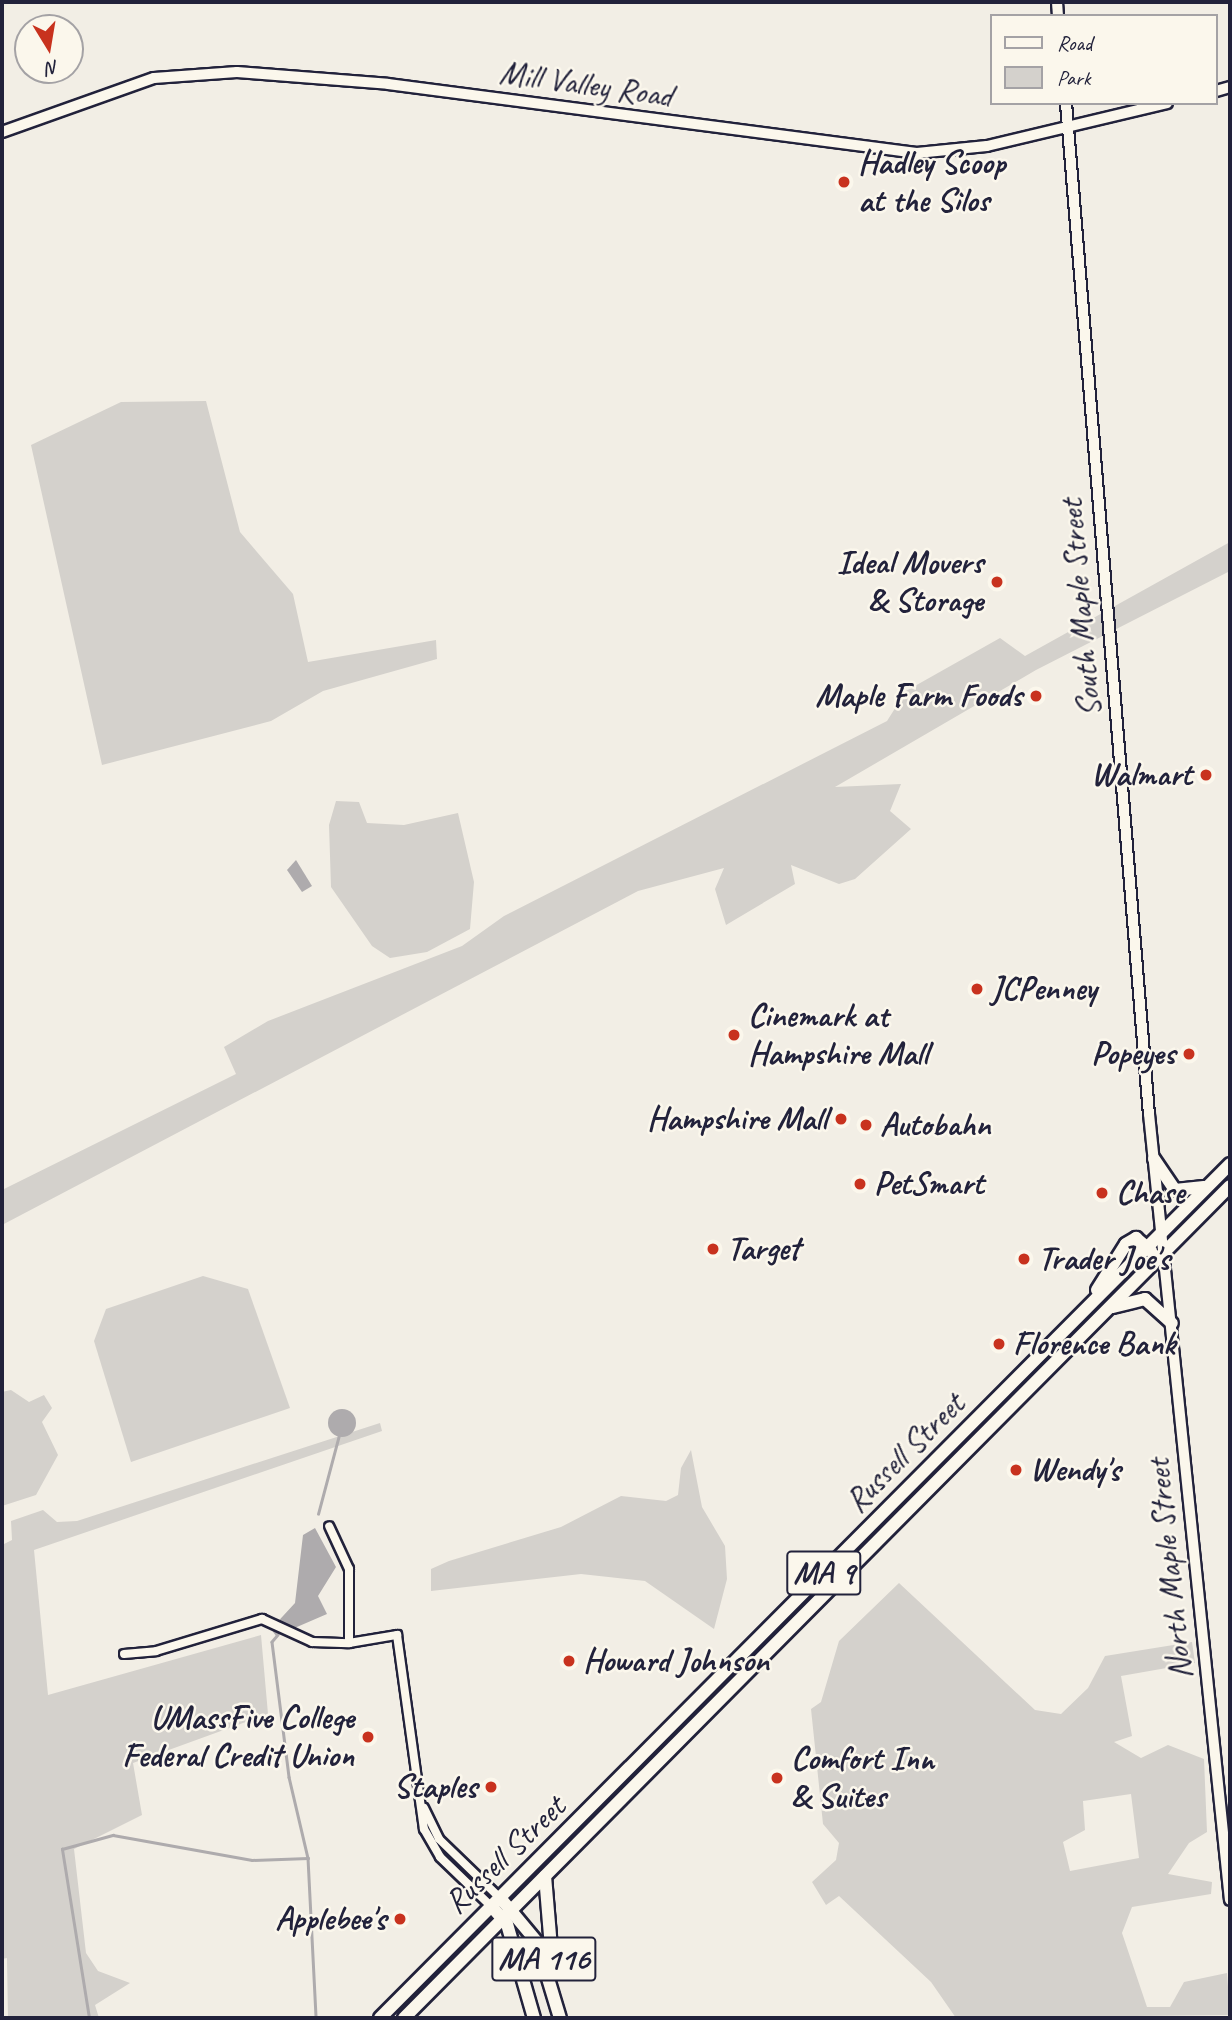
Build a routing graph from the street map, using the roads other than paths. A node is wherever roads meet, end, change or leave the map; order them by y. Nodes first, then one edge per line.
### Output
1 (1066, 105) edge
2 (1159, 105) edge
3 (1068, 128) junction
4 (2, 132) edge
5 (1154, 1159) junction
6 (1230, 1164) edge
7 (1208, 1186) junction
8 (1230, 1186) edge
9 (1162, 1233) junction
10 (1148, 1247) junction
11 (1164, 1251) junction
12 (1153, 1262) junction
13 (1104, 1312) junction
14 (1172, 1323) junction
15 (329, 1526) dead end
16 (349, 1643) junction
17 (124, 1654) dead end
18 (417, 1785) junction
19 (544, 1876) junction
20 (1230, 1900) edge
21 (502, 1909) junction
22 (555, 1996) junction
23 (380, 2018) edge
24 (404, 2018) edge
25 (534, 2018) edge
26 (560, 2018) edge

1 - 3 main road, South Maple Street
2 - 3 street, Mill Valley Road
3 - 4 street, Mill Valley Road
3 - 5 main road, South Maple Street
5 - 7 main road
5 - 9 main road, South Maple Street
6 - 7 main road, Russell Street / MA 9
7 - 9 main road, Russell Street / MA 9
8 - 11 main road, Russell Street / MA 9
9 - 10 main road, Russell Street / MA 9
9 - 11 main road, North Maple Street
10 - 12 main road
10 - 21 main road, Russell Street / MA 9
11 - 12 main road, Russell Street / MA 9
11 - 14 main road, North Maple Street
12 - 13 main road, Russell Street / MA 9
13 - 14 main road
13 - 19 main road, Russell Street / MA 9
14 - 20 main road, North Maple Street
15 - 16 street
16 - 17 street
16 - 18 street
18 - 21 street
18 - 21 street
19 - 21 main road, Russell Street / MA 9
19 - 22 main road
21 - 22 main road, MA 116
21 - 23 main road, Russell Street / MA 9
21 - 24 main road, Russell Street / MA 9
21 - 25 main road
22 - 26 main road, MA 116

